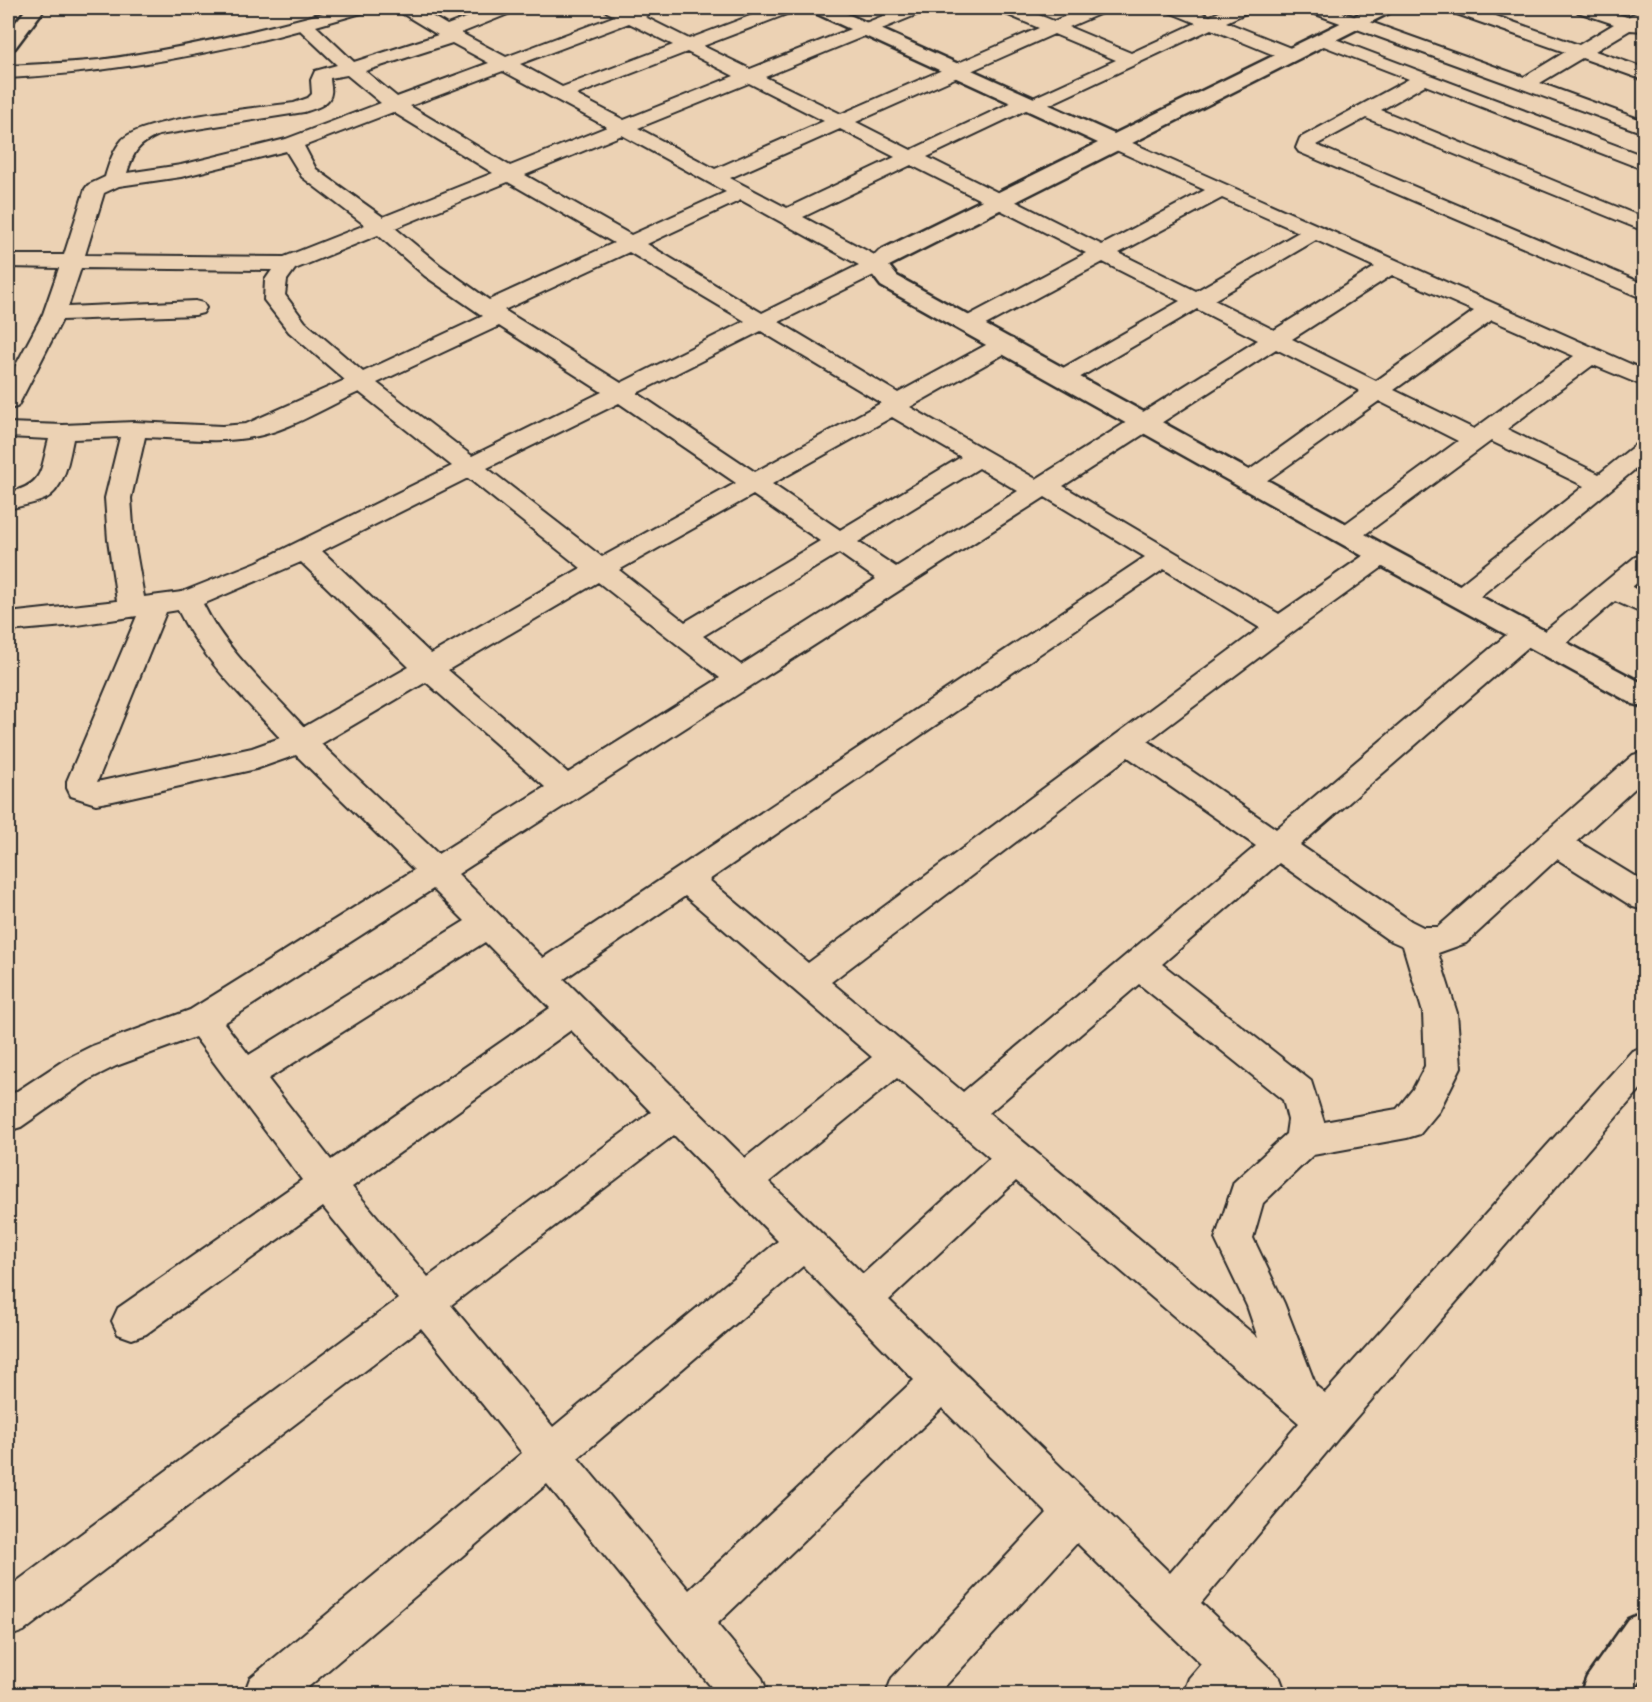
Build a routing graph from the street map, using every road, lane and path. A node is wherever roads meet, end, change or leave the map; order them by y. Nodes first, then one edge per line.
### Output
1 (39, 8) edge
2 (359, 8) edge
3 (406, 8) edge
4 (507, 8) edge
5 (654, 8) edge
6 (786, 8) edge
7 (820, 8) edge
8 (917, 8) edge
9 (1007, 8) edge
10 (1098, 8) edge
11 (1175, 8) edge
12 (1242, 8) edge
13 (1316, 8) edge
14 (1384, 8) edge
15 (1457, 8) edge
16 (1584, 8) edge
17 (621, 12) edge
18 (1644, 14) edge
19 (1211, 22) junction
20 (1355, 22) junction
21 (304, 24) junction
22 (1636, 25) edge
23 (1054, 27) junction
24 (865, 29) junction
25 (450, 34) junction
26 (1322, 39) junction
27 (8, 44) edge
28 (688, 45) junction
29 (1579, 51) junction
30 (1290, 55) junction
31 (1130, 59) junction
32 (505, 64) junction
33 (351, 69) junction
34 (957, 70) junction
35 (8, 72) edge
36 (1644, 74) edge
37 (749, 76) junction
38 (1425, 78) junction
39 (1525, 84) junction
40 (561, 94) junction
41 (394, 104) junction
42 (1030, 104) junction
43 (1364, 110) junction
44 (841, 122) junction
45 (1644, 127) edge
46 (622, 128) junction
47 (1114, 142) junction
48 (293, 143) junction
49 (908, 157) junction
50 (1644, 164) edge
51 (509, 174) junction
52 (716, 177) junction
53 (114, 181) junction
54 (1221, 190) junction
55 (743, 192) junction
56 (997, 200) junction
57 (787, 216) junction
58 (1640, 218) edge
59 (381, 226) junction
60 (1315, 232) junction
61 (631, 244) junction
62 (1102, 253) junction
63 (73, 260) junction
64 (8, 261) edge
65 (287, 264) junction
66 (876, 265) junction
67 (1391, 266) junction
68 (1644, 291) edge
69 (1197, 300) junction
70 (195, 309) dead end
71 (1491, 310) junction
72 (494, 313) junction
73 (54, 314) junction
74 (761, 323) junction
75 (970, 324) junction
76 (1275, 340) junction
77 (1005, 344) junction
78 (1591, 355) junction
79 (1064, 377) junction
80 (1644, 379) edge
81 (361, 382) junction
82 (1377, 391) junction
83 (619, 392) junction
84 (8, 402) edge
85 (896, 405) junction
86 (1145, 422) junction
87 (134, 429) junction
88 (8, 430) edge
89 (63, 432) junction
90 (1482, 435) junction
91 (1644, 450) edge
92 (979, 457) junction
93 (471, 467) junction
94 (1250, 481) junction
95 (756, 484) junction
96 (1602, 485) junction
97 (1041, 488) junction
98 (8, 501) edge
99 (1347, 535) junction
100 (840, 541) junction
101 (304, 550) junction
102 (1382, 555) junction
103 (1164, 557) junction
104 (1644, 563) edge
105 (602, 568) junction
106 (896, 580) junction
107 (1613, 589) junction
108 (1462, 597) junction
109 (158, 603) junction
110 (1644, 605) edge
111 (8, 622) edge
112 (1281, 627) junction
113 (684, 635) junction
114 (1537, 639) junction
115 (428, 668) junction
116 (740, 679) junction
117 (1644, 697) edge
118 (1128, 741) junction
119 (301, 742) junction
120 (1644, 764) edge
121 (567, 789) junction
122 (1556, 843) junction
123 (1276, 845) junction
124 (436, 872) junction
125 (687, 880) junction
126 (1644, 898) edge
127 (488, 923) junction
128 (1417, 938) junction
129 (1138, 964) junction
130 (541, 977) junction
131 (807, 982) junction
132 (574, 1010) junction
133 (202, 1020) junction
134 (897, 1058) junction
135 (1644, 1063) edge
136 (245, 1075) junction
137 (677, 1113) junction
138 (963, 1114) junction
139 (8, 1116) edge
140 (1303, 1141) junction
141 (1015, 1158) junction
142 (743, 1181) junction
143 (327, 1184) junction
144 (804, 1242) junction
145 (862, 1300) junction
146 (425, 1303) junction
147 (132, 1321) dead end
148 (943, 1380) junction
149 (1314, 1410) junction
150 (550, 1455) junction
151 (1076, 1513) junction
152 (1172, 1604) junction
153 (8, 1616) edge
154 (687, 1622) junction
155 (1644, 1635) edge
156 (1218, 1678) edge
157 (266, 1695) edge
158 (746, 1695) edge
159 (908, 1695) edge
160 (1264, 1695) edge
161 (1604, 1695) edge

1 - 27 main road
2 - 21 street
3 - 25 street
4 - 25 street
5 - 17 street
6 - 28 street
7 - 24 main road
8 - 24 street
9 - 23 street
10 - 23 street
11 - 19 street
12 - 19 street
13 - 20 street
14 - 20 main road
15 - 29 street
16 - 22 street
17 - 28 street
17 - 32 street
18 - 22 street
19 - 30 street
19 - 31 street
20 - 26 main road
20 - 39 street
21 - 33 street
21 - 35 street
22 - 29 street
23 - 31 street
23 - 34 street
24 - 34 main road
24 - 37 street
25 - 32 street
25 - 33 street
26 - 30 main road
26 - 38 street
28 - 37 street
28 - 40 street
29 - 36 street
29 - 39 street
30 - 47 main road
31 - 42 street
32 - 40 street
32 - 41 street
33 - 41 street
33 - 53 street
34 - 42 main road
34 - 44 street
37 - 44 street
37 - 46 street
38 - 43 street
38 - 50 street
39 - 45 street
40 - 46 street
41 - 48 street
41 - 51 street
42 - 47 main road
42 - 49 street
43 - 58 street
43 - 68 street
44 - 49 street
44 - 52 street
46 - 51 street
46 - 52 street
47 - 54 street
47 - 56 main road
48 - 53 street
48 - 59 street
49 - 56 street
49 - 57 street
51 - 59 street
51 - 61 street
52 - 55 street
53 - 63 street
54 - 60 street
54 - 62 street
55 - 57 street
55 - 61 street
56 - 62 street
56 - 66 main road
57 - 66 street
59 - 65 street
59 - 72 street
60 - 67 street
60 - 69 street
61 - 72 street
61 - 74 street
62 - 69 street
62 - 75 street
63 - 64 street
63 - 65 street
63 - 73 street
65 - 81 street
66 - 74 street
66 - 75 main road
67 - 71 street
67 - 76 street
69 - 76 street
69 - 79 street
70 - 73 street
71 - 78 street
71 - 82 street
72 - 81 street
72 - 83 street
73 - 84 street
74 - 83 street
74 - 85 street
75 - 77 main road
76 - 82 street
76 - 86 street
77 - 79 main road
77 - 85 street
78 - 80 street
78 - 90 street
79 - 86 main road
81 - 87 street
81 - 93 street
82 - 90 street
82 - 94 street
83 - 93 street
83 - 95 street
85 - 92 street
85 - 95 street
86 - 94 main road
86 - 97 street
87 - 89 street
87 - 109 street
88 - 89 street
89 - 98 street
90 - 96 street
90 - 99 street
91 - 96 street
92 - 97 street
92 - 100 street
93 - 101 street
93 - 105 street
94 - 99 main road
95 - 100 street
95 - 105 street
96 - 108 street
97 - 103 street
97 - 106 street
99 - 102 main road
100 - 106 street
100 - 113 street
101 - 109 street
101 - 115 street
102 - 108 main road
102 - 112 street
103 - 112 street
103 - 125 street
104 - 107 street
105 - 113 street
105 - 115 street
106 - 116 street
107 - 110 street
107 - 114 street
108 - 114 main road
109 - 111 street
109 - 119 street
109 - 119 street
112 - 118 street
113 - 116 street
114 - 117 main road
114 - 123 street
115 - 119 street
115 - 121 street
116 - 121 street
118 - 123 street
118 - 131 street
119 - 124 street
120 - 122 street
121 - 124 street
122 - 126 street
122 - 128 street
123 - 128 street
123 - 129 street
124 - 127 street
124 - 133 street
125 - 130 street
125 - 131 street
127 - 130 street
127 - 136 street
128 - 140 street
129 - 138 street
129 - 140 street
130 - 132 street
131 - 134 street
132 - 137 street
132 - 143 street
133 - 136 street
133 - 139 street
134 - 138 street
134 - 142 street
135 - 149 street
136 - 143 street
137 - 142 street
137 - 146 street
138 - 141 street
140 - 149 street
141 - 145 street
141 - 149 street
142 - 144 street
143 - 146 street
143 - 147 street
144 - 145 street
144 - 150 street
145 - 148 street
146 - 150 street
146 - 153 street
148 - 151 street
148 - 154 street
149 - 152 street
150 - 154 street
150 - 157 street
151 - 152 street
151 - 159 street
152 - 156 street
154 - 158 street
155 - 161 main road
156 - 160 street

